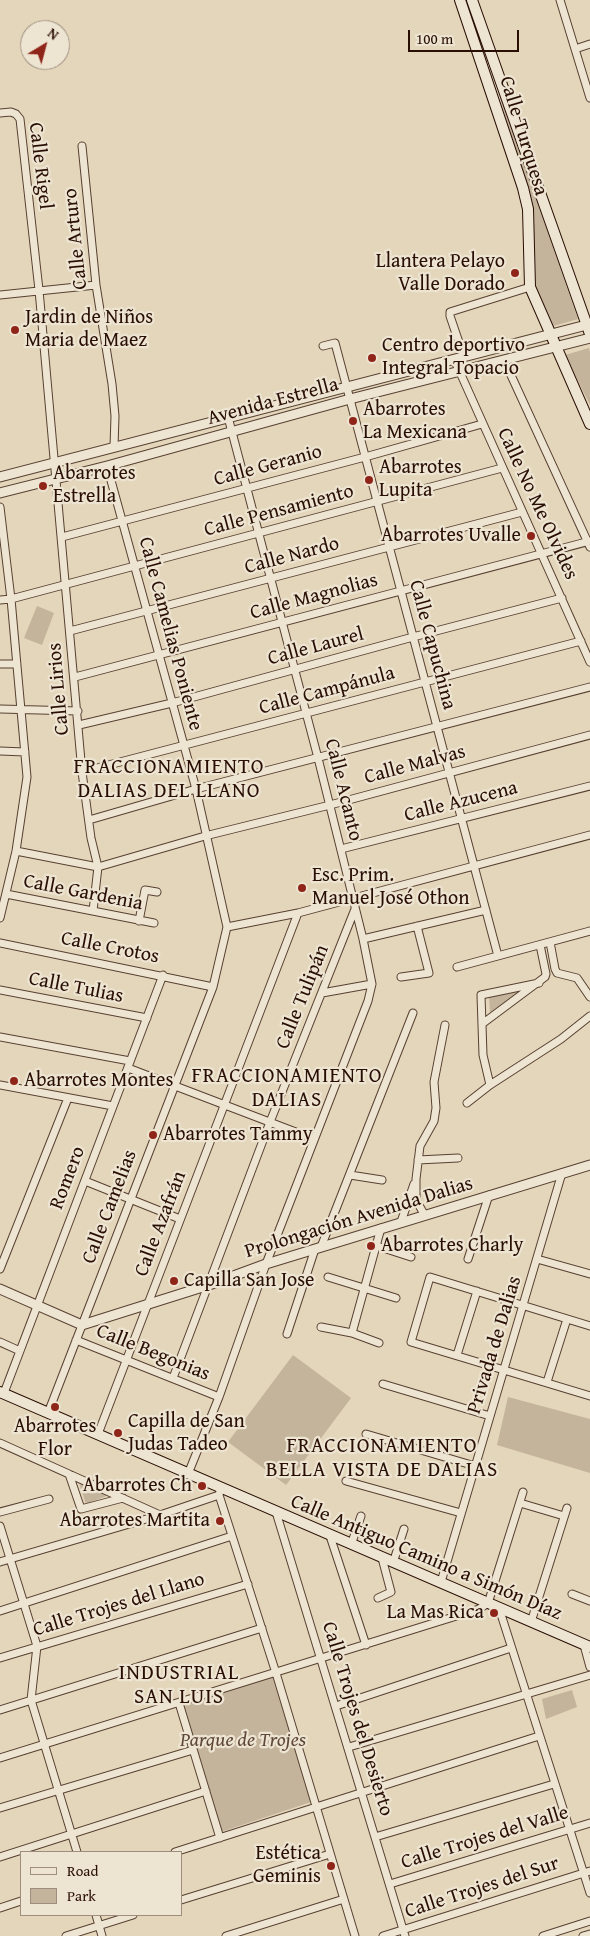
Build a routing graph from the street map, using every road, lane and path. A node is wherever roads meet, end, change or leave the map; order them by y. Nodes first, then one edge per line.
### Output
1 (460, 0) edge
2 (472, 0) edge
3 (562, 1) edge
4 (590, 44) edge
5 (575, 49) junction
6 (590, 95) edge
7 (0, 113) edge
8 (82, 146) dead end
9 (96, 285) junction
10 (530, 287) junction
11 (39, 290) junction
12 (0, 294) edge
13 (589, 330) edge
14 (551, 334) junction
15 (323, 346) dead end
16 (556, 347) junction
17 (464, 357) junction
18 (454, 360) junction
19 (504, 360) junction
20 (459, 371) junction
21 (347, 388) junction
22 (350, 399) junction
23 (228, 417) junction
24 (482, 424) junction
25 (590, 424) edge
26 (232, 432) junction
27 (114, 447) junction
28 (365, 457) junction
29 (55, 463) junction
30 (107, 466) junction
31 (502, 468) junction
32 (0, 477) edge
33 (56, 478) junction
34 (246, 488) junction
35 (0, 493) edge
36 (377, 501) junction
37 (0, 507) edge
38 (522, 512) junction
39 (122, 520) junction
40 (258, 533) junction
41 (62, 537) junction
42 (589, 543) edge
43 (389, 547) junction
44 (541, 554) junction
45 (134, 566) junction
46 (270, 578) junction
47 (65, 584) junction
48 (401, 591) junction
49 (562, 598) junction
50 (11, 599) junction
51 (0, 600) edge
52 (147, 611) junction
53 (282, 622) junction
54 (70, 631) junction
55 (413, 637) junction
56 (581, 641) junction
57 (159, 654) junction
58 (590, 662) edge
59 (0, 664) edge
60 (17, 664) junction
61 (295, 669) junction
62 (75, 677) junction
63 (425, 682) junction
64 (590, 687) edge
65 (172, 703) junction
66 (0, 709) edge
67 (21, 710) junction
68 (78, 711) junction
69 (307, 714) junction
70 (79, 725) junction
71 (437, 727) junction
72 (590, 735) edge
73 (184, 746) junction
74 (0, 751) edge
75 (25, 752) junction
76 (318, 758) junction
77 (82, 772) junction
78 (449, 773) junction
79 (590, 786) edge
80 (196, 789) junction
81 (330, 805) junction
82 (461, 818) junction
83 (88, 820) junction
84 (590, 835) edge
85 (205, 836) junction
86 (341, 849) junction
87 (16, 851) junction
88 (474, 866) junction
89 (98, 867) junction
90 (157, 892) dead end
91 (6, 894) junction
92 (353, 898) junction
93 (356, 908) junction
94 (486, 910) junction
95 (93, 912) junction
96 (298, 913) junction
97 (0, 918) edge
98 (139, 920) junction
99 (154, 924) dead end
100 (417, 926) junction
101 (227, 927) junction
102 (590, 931) edge
103 (363, 939) junction
104 (0, 942) edge
105 (550, 942) junction
106 (540, 945) junction
107 (498, 956) junction
108 (457, 967) dead end
109 (163, 975) junction
110 (401, 977) dead end
111 (539, 983) junction
112 (372, 984) junction
113 (213, 987) junction
114 (0, 990) edge
115 (322, 993) junction
116 (590, 997) edge
117 (414, 1013) dead end
118 (590, 1016) edge
119 (147, 1018) junction
120 (482, 1024) junction
121 (445, 1025) dead end
122 (0, 1037) edge
123 (129, 1064) junction
124 (0, 1085) edge
125 (174, 1085) junction
126 (490, 1085) junction
127 (68, 1098) junction
128 (467, 1103) dead end
129 (224, 1104) junction
130 (113, 1106) junction
131 (270, 1122) junction
132 (314, 1139) junction
133 (458, 1158) dead end
134 (418, 1160) junction
135 (590, 1165) edge
136 (562, 1173) junction
137 (350, 1176) junction
138 (416, 1179) junction
139 (382, 1180) dead end
140 (85, 1181) junction
141 (489, 1195) junction
142 (130, 1199) junction
143 (424, 1214) junction
144 (180, 1219) junction
145 (402, 1222) junction
146 (381, 1228) junction
147 (377, 1246) junction
148 (318, 1248) junction
149 (411, 1257) dead end
150 (468, 1259) dead end
151 (537, 1260) junction
152 (266, 1264) junction
153 (0, 1269) edge
154 (590, 1274) edge
155 (328, 1278) dead end
156 (209, 1284) junction
157 (0, 1289) edge
158 (365, 1289) junction
159 (477, 1291) junction
160 (396, 1298) dead end
161 (148, 1304) junction
162 (37, 1305) junction
163 (523, 1305) junction
164 (567, 1319) junction
165 (82, 1325) junction
166 (590, 1326) edge
167 (321, 1327) dead end
168 (352, 1333) junction
169 (287, 1334) dead end
170 (76, 1340) junction
171 (0, 1342) edge
172 (379, 1343) dead end
173 (20, 1351) junction
174 (457, 1355) junction
175 (127, 1360) junction
176 (504, 1369) junction
177 (173, 1378) junction
178 (547, 1382) junction
179 (383, 1384) dead end
180 (2, 1392) edge
181 (589, 1393) edge
182 (219, 1397) junction
183 (48, 1413) junction
184 (490, 1416) junction
185 (98, 1434) junction
186 (366, 1434) dead end
187 (0, 1443) edge
188 (475, 1466) junction
189 (68, 1474) junction
190 (188, 1474) junction
191 (346, 1481) dead end
192 (220, 1492) junction
193 (524, 1492) dead end
194 (123, 1498) junction
195 (49, 1499) dead end
196 (520, 1503) junction
197 (567, 1508) dead end
198 (0, 1512) edge
199 (276, 1512) junction
200 (461, 1514) junction
201 (160, 1515) junction
202 (361, 1516) dead end
203 (564, 1516) junction
204 (0, 1526) edge
205 (404, 1529) dead end
206 (232, 1536) junction
207 (330, 1536) junction
208 (351, 1545) junction
209 (382, 1558) junction
210 (10, 1559) junction
211 (0, 1562) edge
212 (393, 1563) junction
213 (441, 1582) junction
214 (248, 1584) junction
215 (572, 1594) dead end
216 (378, 1598) dead end
217 (590, 1601) edge
218 (488, 1603) junction
219 (24, 1604) junction
220 (499, 1608) junction
221 (0, 1611) edge
222 (531, 1622) junction
223 (262, 1628) junction
224 (366, 1645) junction
225 (37, 1646) junction
226 (587, 1646) edge
227 (511, 1648) junction
228 (0, 1658) edge
229 (321, 1659) junction
230 (590, 1667) edge
231 (276, 1673) junction
232 (590, 1675) edge
233 (526, 1694) junction
234 (31, 1700) junction
235 (179, 1703) junction
236 (336, 1706) junction
237 (0, 1710) edge
238 (539, 1736) junction
239 (44, 1744) junction
240 (348, 1747) junction
241 (193, 1750) junction
242 (0, 1758) edge
243 (554, 1784) junction
244 (59, 1790) junction
245 (206, 1792) junction
246 (362, 1792) junction
247 (316, 1807) junction
248 (0, 1808) edge
249 (590, 1823) edge
250 (569, 1828) junction
251 (72, 1834) junction
252 (376, 1837) junction
253 (220, 1838) junction
254 (77, 1851) edge
255 (178, 1851) edge
256 (330, 1854) junction
257 (0, 1857) edge
258 (587, 1872) edge
259 (390, 1884) junction
260 (590, 1893) edge
261 (344, 1899) junction
262 (182, 1900) edge
263 (20, 1901) edge
264 (0, 1908) edge
265 (96, 1916) edge
266 (130, 1916) edge
267 (590, 1921) edge
268 (99, 1925) junction
269 (404, 1933) edge
270 (590, 1934) edge
271 (66, 1936) edge
272 (102, 1936) edge
273 (226, 1936) edge
274 (355, 1936) edge
275 (383, 1936) edge
276 (542, 1936) edge
277 (582, 1936) edge

1 - 10 main road, Calle Turquesa
2 - 13 main road, Calle Turquesa
3 - 5 street
4 - 5 street
5 - 6 street
7 - 11 street, Calle Rigel
8 - 9 street, Calle Arturo
9 - 11 street
9 - 27 street, Calle Arturo
10 - 14 main road, Calle Turquesa
10 - 17 street
11 - 12 street
11 - 29 street, Calle Rigel
13 - 14 street, Avenida Estrella
13 - 16 street, Avenida Estrella
14 - 16 main road, Calle Turquesa
14 - 17 street, Avenida Estrella
15 - 21 street, Calle Capuchina
16 - 19 street, Avenida Estrella
16 - 25 main road, Calle Turquesa
17 - 18 street, Avenida Estrella
18 - 20 street, Calle No Me Olvides
18 - 21 street, Avenida Estrella
19 - 20 street, Avenida Estrella
19 - 42 street
20 - 22 street, Avenida Estrella
20 - 24 street, Calle No Me Olvides
21 - 22 street, Calle Capuchina
21 - 23 street, Avenida Estrella
22 - 26 street, Avenida Estrella
22 - 28 street, Calle Capuchina
23 - 26 street, Calle Acanto
23 - 27 street, Avenida Estrella
24 - 28 street, Calle Geranio
24 - 31 street, Calle No Me Olvides
26 - 30 street, Avenida Estrella
26 - 34 street, Calle Acanto
27 - 29 street, Avenida Estrella
28 - 34 street, Calle Geranio
28 - 36 street, Calle Capuchina
29 - 32 street, Avenida Estrella
29 - 33 street, Calle Lirios
30 - 33 street, Avenida Estrella
30 - 39 street, Calle Camelias Poniente
31 - 36 street, Calle Pensamiento
31 - 38 street, Calle No Me Olvides
33 - 35 street, Avenida Estrella
33 - 41 street, Calle Lirios
34 - 39 street, Calle Geranio
34 - 40 street, Calle Acanto
36 - 40 street, Calle Pensamiento
36 - 43 street, Calle Capuchina
37 - 50 street
38 - 43 street, Calle Nardo
38 - 44 street, Calle No Me Olvides
39 - 41 street, Calle Geranio
39 - 45 street, Calle Camelias Poniente
40 - 45 street, Calle Pensamiento
40 - 46 street, Calle Acanto
41 - 47 street, Calle Lirios
42 - 44 street, Calle Magnolias
43 - 46 street, Calle Nardo
43 - 48 street, Calle Capuchina
44 - 48 street, Calle Magnolias
44 - 49 street, Calle No Me Olvides
45 - 47 street, Calle Pensamiento
45 - 52 street, Calle Camelias Poniente
46 - 52 street, Calle Nardo
46 - 53 street, Calle Acanto
47 - 50 street, Calle Pensamiento
47 - 54 street, Calle Lirios
48 - 53 street, Calle Magnolias
48 - 55 street, Calle Capuchina
49 - 55 street, Calle Laurel
49 - 56 street, Calle No Me Olvides
50 - 51 street, Calle Pensamiento
50 - 60 street
52 - 54 street, Calle Nardo
52 - 57 street, Calle Camelias Poniente
53 - 57 street, Calle Magnolias
53 - 61 street, Calle Acanto
54 - 62 street, Calle Lirios
55 - 61 street, Calle Laurel
55 - 63 street, Calle Capuchina
56 - 58 street, Calle No Me Olvides
56 - 63 street, Calle Campánula
57 - 62 street, Calle Magnolias
57 - 65 street, Calle Camelias Poniente
59 - 60 street
60 - 67 street
61 - 65 street, Calle Laurel
61 - 69 street, Calle Acanto
62 - 68 street, Calle Lirios
63 - 69 street, Calle Campánula
63 - 71 street, Calle Capuchina
64 - 71 street
65 - 70 street, Calle Laurel
65 - 73 street, Calle Camelias Poniente
66 - 67 street
67 - 68 street
67 - 75 street
68 - 70 street, Calle Lirios
69 - 73 street, Calle Campánula
69 - 76 street, Calle Acanto
70 - 77 street, Calle Lirios
71 - 76 street
71 - 78 street, Calle Capuchina
72 - 78 street, Calle Malvas
73 - 77 street, Calle Campánula
73 - 80 street, Calle Camelias Poniente
74 - 75 street
75 - 87 street
76 - 80 street
76 - 81 street, Calle Acanto
77 - 83 street, Calle Lirios
78 - 81 street, Calle Malvas
78 - 82 street, Calle Capuchina
79 - 82 street, Calle Azucena
80 - 83 street
80 - 85 street, Calle Camelias Poniente
81 - 85 street, Calle Malvas
81 - 86 street, Calle Acanto
82 - 86 street, Calle Azucena
82 - 88 street, Calle Capuchina
83 - 89 street, Calle Lirios
84 - 88 street
85 - 89 street, Calle Malvas
85 - 101 street, Calle Camelias Poniente
86 - 92 street, Calle Acanto
87 - 89 street, Calle Malvas
87 - 91 street
88 - 92 street
88 - 94 street, Calle Capuchina
89 - 95 street, Calle Lirios
90 - 98 street
91 - 95 street, Calle Gardenia
91 - 97 street
92 - 93 street, Calle Acanto
92 - 96 street
93 - 103 street, Calle Acanto
93 - 115 street, Calle Tulipán
94 - 100 street
94 - 107 street, Calle Capuchina
95 - 98 street, Calle Gardenia
96 - 101 street
96 - 129 street, Calle Azafrán
98 - 99 street, Calle Gardenia
100 - 103 street
100 - 110 street
101 - 113 street, Calle Camelias
102 - 105 street
103 - 112 street, Calle Acanto
104 - 109 street, Calle Crotos
105 - 106 street
105 - 116 street
106 - 107 street
106 - 111 street
107 - 108 street
109 - 113 street, Calle Crotos
109 - 119 street, Romero
111 - 120 street
111 - 120 street
112 - 115 street
112 - 132 street, Calle Acanto
113 - 125 street, Calle Camelias
114 - 119 street, Calle Tulias
115 - 131 street, Calle Tulipán
117 - 137 street
118 - 126 street
119 - 123 street, Romero
120 - 126 street
121 - 134 street
122 - 123 street
123 - 125 street
123 - 130 street, Romero
124 - 127 street
125 - 129 street
125 - 142 street, Calle Camelias
126 - 128 street
127 - 130 street
127 - 153 street
129 - 131 street
129 - 144 street, Calle Azafrán
130 - 140 street, Romero
131 - 132 street
131 - 156 street, Calle Tulipán
132 - 152 street, Calle Acanto
133 - 134 street
134 - 138 street
135 - 136 street, Prolongación Avenida Dalias
136 - 141 street, Prolongación Avenida Dalias
136 - 151 street, Privada de Dalias
137 - 139 street
137 - 148 street
138 - 143 street
138 - 145 street
140 - 142 street
140 - 162 street, Romero
141 - 143 street, Prolongación Avenida Dalias
141 - 150 street
142 - 144 street
142 - 165 street, Calle Camelias
143 - 145 street, Prolongación Avenida Dalias
144 - 161 street, Calle Azafrán
145 - 146 street, Prolongación Avenida Dalias
146 - 147 street
146 - 148 street, Prolongación Avenida Dalias
147 - 149 street
147 - 158 street
148 - 152 street, Prolongación Avenida Dalias
148 - 169 street
151 - 154 street
151 - 163 street, Privada de Dalias
152 - 156 street, Prolongación Avenida Dalias
152 - 182 street, Calle Acanto
155 - 158 street
156 - 161 street, Prolongación Avenida Dalias
156 - 177 street, Calle Tulipán
157 - 162 street
158 - 160 street
158 - 168 street
159 - 163 street
159 - 174 street
159 - 174 street
161 - 165 street, Prolongación Avenida Dalias
161 - 175 street, Calle Azafrán
162 - 165 street
162 - 173 street, Romero
163 - 164 street
163 - 176 street, Privada de Dalias
164 - 166 street
164 - 178 street
165 - 170 street, Calle Camelias
167 - 168 street
168 - 172 street
170 - 175 street, Calle Begonias
170 - 183 street, Calle Camelias
171 - 173 street
173 - 180 street, Romero
174 - 176 street
175 - 177 street, Calle Begonias
175 - 185 street, Calle Azafrán
176 - 178 street
176 - 184 street, Privada de Dalias
177 - 182 street, Calle Begonias
178 - 181 street
179 - 184 street
180 - 183 main road, Calle Antiguo Camino a Simón Díaz
182 - 190 street, Calle Acanto
183 - 185 main road, Calle Antiguo Camino a Simón Díaz
184 - 188 street, Privada de Dalias
185 - 190 main road, Calle Antiguo Camino a Simón Díaz
186 - 188 street
187 - 189 street
188 - 200 street, Privada de Dalias
189 - 194 street
189 - 194 street
190 - 192 main road, Calle Antiguo Camino a Simón Díaz
191 - 200 street
192 - 199 main road, Calle Antiguo Camino a Simón Díaz
192 - 201 street
192 - 206 street
193 - 196 street
194 - 201 street
195 - 198 street
196 - 203 street
196 - 218 street
197 - 203 street
199 - 207 main road, Calle Antiguo Camino a Simón Díaz
199 - 229 street, Calle Trojes del Desierto
200 - 213 street, Privada de Dalias
201 - 210 street
202 - 208 street
203 - 222 street
204 - 210 street
205 - 212 street
206 - 214 street
206 - 219 street
207 - 208 main road, Calle Antiguo Camino a Simón Díaz
207 - 224 street
208 - 209 main road, Calle Antiguo Camino a Simón Díaz
209 - 212 main road, Calle Antiguo Camino a Simón Díaz
209 - 216 street
210 - 211 street
210 - 219 street
212 - 213 main road, Calle Antiguo Camino a Simón Díaz
213 - 218 main road, Calle Antiguo Camino a Simón Díaz
214 - 223 street
214 - 225 street, Calle Trojes del Llano
215 - 217 street
218 - 220 main road, Calle Antiguo Camino a Simón Díaz
218 - 224 street
219 - 221 street
219 - 225 street
220 - 222 main road, Calle Antiguo Camino a Simón Díaz
220 - 227 street
222 - 226 main road, Calle Antiguo Camino a Simón Díaz
223 - 231 street
223 - 234 street
224 - 229 street
225 - 228 street, Calle Trojes del Llano
225 - 234 street
226 - 230 street
227 - 233 street
227 - 236 street
229 - 231 street
229 - 236 street, Calle Trojes del Desierto
231 - 235 street
231 - 247 street
232 - 233 street
233 - 238 street
233 - 240 street
234 - 237 street
234 - 239 street
235 - 239 street
235 - 241 street
236 - 240 street, Calle Trojes del Desierto
238 - 243 street
238 - 246 street
239 - 242 street
239 - 244 street
240 - 246 street, Calle Trojes del Desierto
241 - 244 street
241 - 245 street
243 - 250 street
243 - 252 street
244 - 248 street
244 - 251 street
245 - 251 street
245 - 253 street
246 - 247 street
246 - 252 street, Calle Trojes del Desierto
247 - 253 street
247 - 256 street
249 - 250 street, Calle Trojes del Valle
250 - 258 street
250 - 259 street, Calle Trojes del Valle
251 - 254 street
251 - 257 street
252 - 259 street, Calle Trojes del Desierto
253 - 255 street
256 - 261 street
256 - 262 street
258 - 260 street
258 - 269 street, Calle Trojes del Sur
259 - 269 street, Calle Trojes del Desierto
261 - 273 street
261 - 274 street
263 - 264 street
265 - 268 street
266 - 268 street
267 - 276 street
268 - 271 street
268 - 272 street
269 - 275 street, Calle Trojes del Sur
270 - 277 street

